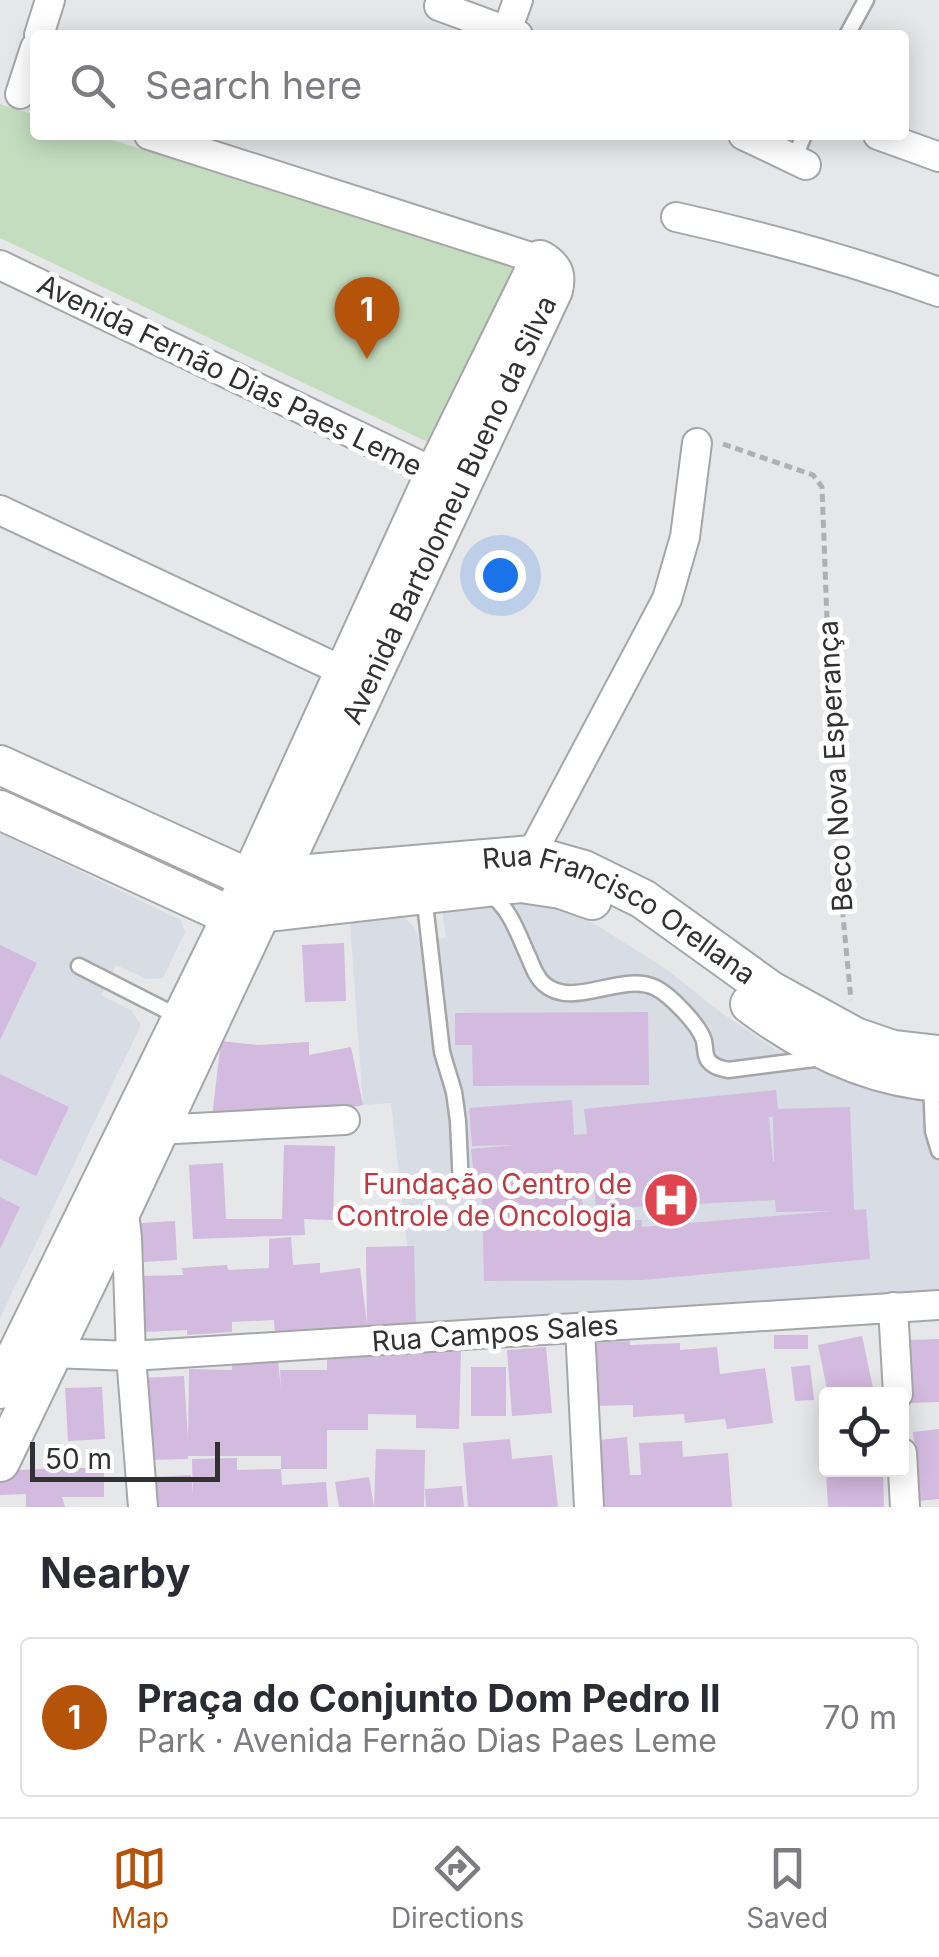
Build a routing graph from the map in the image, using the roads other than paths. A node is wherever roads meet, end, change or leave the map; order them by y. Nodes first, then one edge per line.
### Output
1 (50, 0) edge
2 (518, 0) edge
3 (866, 0) edge
4 (439, 6) dead end
5 (41, 30) edge
6 (506, 30) edge
7 (512, 30) edge
8 (850, 30) edge
9 (30, 62) edge
10 (18, 94) edge
11 (165, 140) edge
12 (760, 140) edge
13 (892, 140) edge
14 (801, 153) edge
15 (939, 157) edge
16 (676, 217) dead end
17 (540, 260) joint
18 (3, 274) edge
19 (939, 292) edge
20 (697, 443) road end
21 (448, 479) junction
22 (0, 510) edge
23 (356, 677) junction
24 (0, 765) edge
25 (0, 810) edge
26 (526, 869) junction
27 (480, 888) junction
28 (424, 894) junction
29 (254, 896) junction
30 (79, 966) dead end
31 (182, 1018) junction
32 (846, 1047) junction
33 (936, 1073) edge
34 (345, 1120) dead end
35 (158, 1130) junction
36 (939, 1150) edge
37 (462, 1186) dead end
38 (111, 1198) junction
39 (939, 1305) edge
40 (892, 1307) junction
41 (580, 1328) junction
42 (51, 1353) junction
43 (131, 1356) junction
44 (898, 1387) edge
45 (5, 1427) edge
46 (903, 1477) edge
47 (144, 1507) edge
48 (589, 1507) edge
49 (905, 1507) edge

1 - 5 street
2 - 7 street
3 - 8 lane
4 - 6 street
9 - 10 street
11 - 17 street
12 - 14 street
13 - 15 street
16 - 19 street
17 - 21 street, Avenida Bartolomeu Bueno da Silva
18 - 21 street, Avenida Fernão Dias Paes Leme
20 - 26 street
21 - 23 street, Avenida Bartolomeu Bueno da Silva
22 - 23 street
23 - 29 street, Avenida Bartolomeu Bueno da Silva
24 - 29 street
25 - 29 street
26 - 27 street, Rua Francisco Orellana
26 - 29 street, Rua Francisco Orellana
26 - 32 street, Rua Francisco Orellana
27 - 28 street, Rua Francisco Orellana
27 - 32 lane
28 - 29 street, Rua Francisco Orellana
28 - 37 lane
29 - 31 street, Avenida Bartolomeu Bueno da Silva
29 - 35 street, Avenida Bartolomeu Bueno da Silva
30 - 31 lane
31 - 38 street, Avenida Bartolomeu Bueno da Silva
32 - 33 street, Rua Francisco Orellana
33 - 36 lane
34 - 35 street
35 - 38 street, Avenida Bartolomeu Bueno da Silva
38 - 42 street, Avenida Bartolomeu Bueno da Silva
38 - 43 street
38 - 45 street, Avenida Bartolomeu Bueno da Silva
39 - 40 street, Rua Campos Sales
40 - 41 street, Rua Campos Sales
40 - 44 street
41 - 43 street, Rua Campos Sales
41 - 48 street
42 - 43 street, Rua Campos Sales
42 - 45 street, Avenida Bartolomeu Bueno da Silva
43 - 47 street
46 - 49 street

